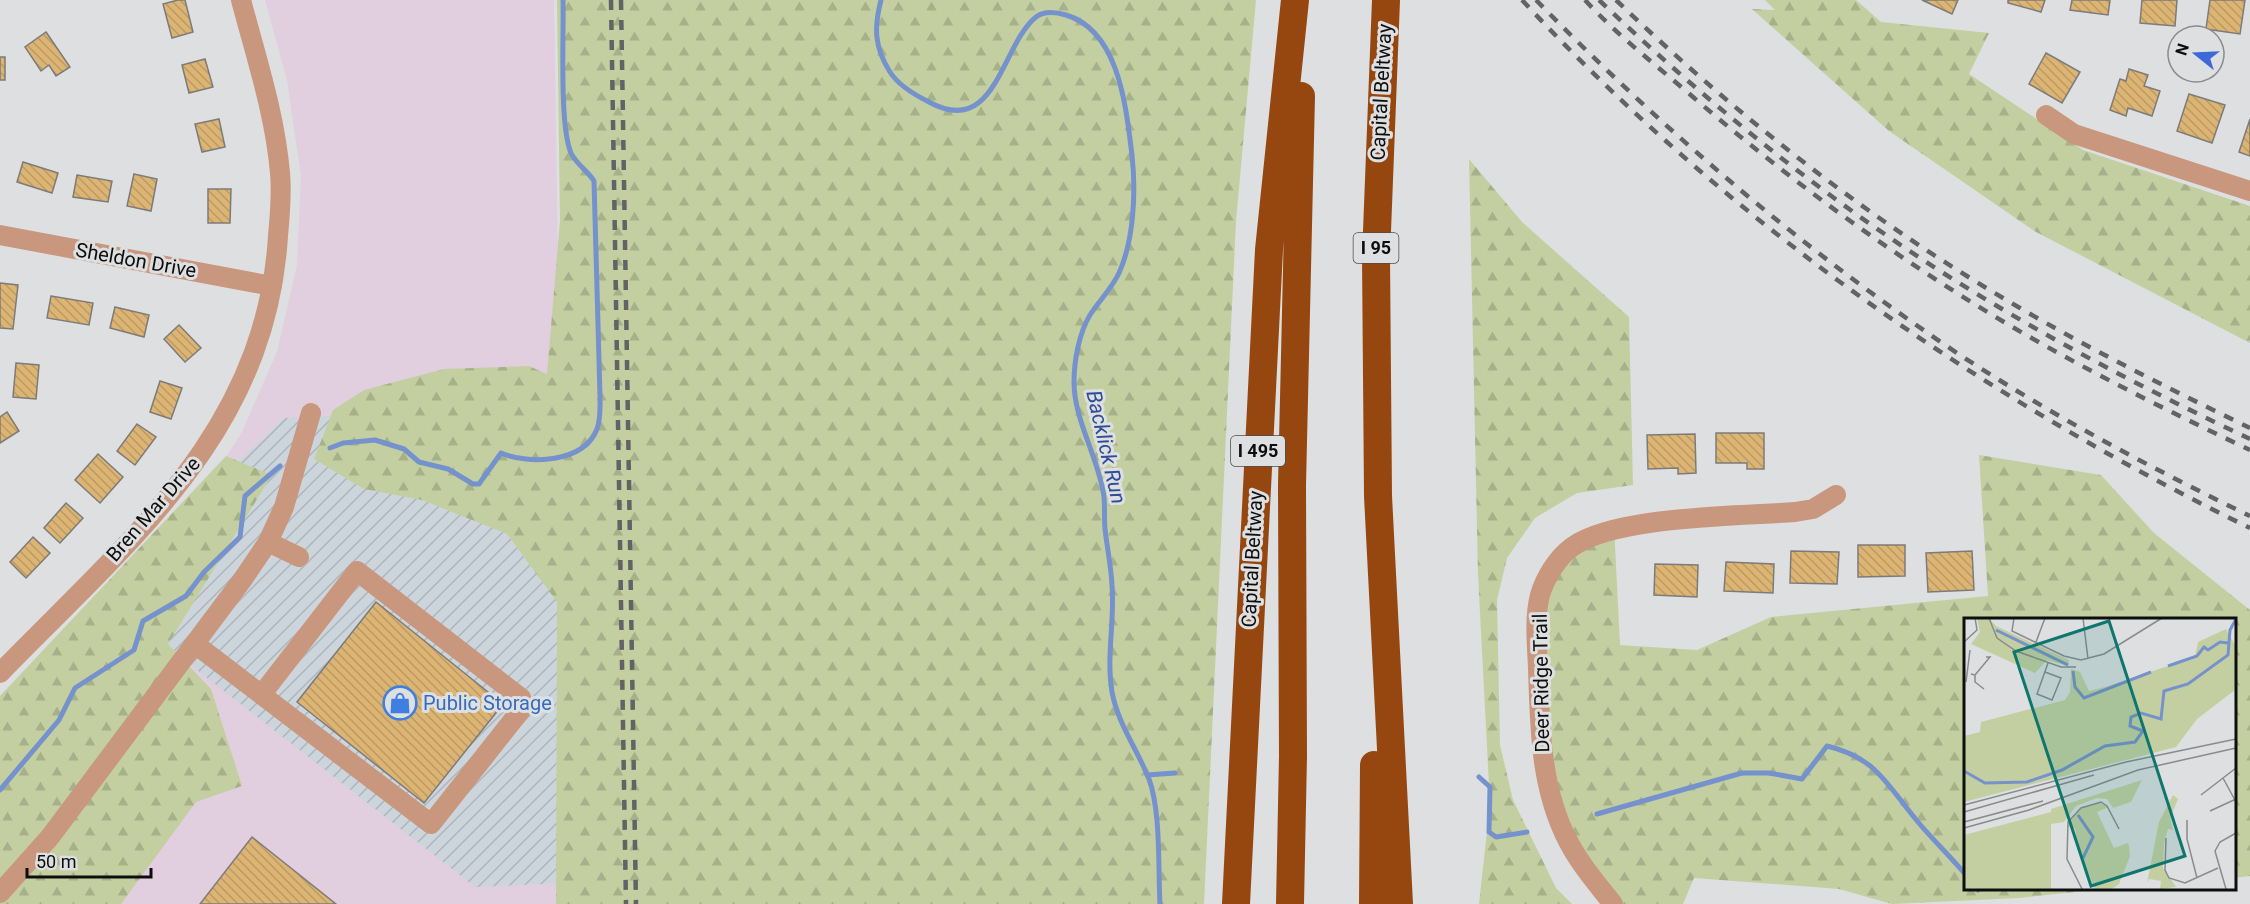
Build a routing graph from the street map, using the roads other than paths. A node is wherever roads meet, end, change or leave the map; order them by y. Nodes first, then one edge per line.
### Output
1 (241, 0) edge
2 (1295, 0) edge
3 (1304, 0) edge
4 (1386, 0) edge
5 (2046, 115) dead end
6 (2250, 191) edge
7 (0, 235) edge
8 (273, 286) junction
9 (311, 413) dead end
10 (1292, 485) junction
11 (1836, 495) dead end
12 (1378, 496) junction
13 (268, 542) junction
14 (298, 557) dead end
15 (195, 644) junction
16 (0, 673) edge
17 (262, 694) junction
18 (0, 893) edge
19 (1236, 904) edge
20 (1290, 904) edge
21 (1304, 904) edge
22 (1373, 904) edge
23 (1399, 904) edge
24 (1613, 904) edge

1 - 8 street, Bren Mar Drive
2 - 19 highway, Capital Beltway / I 495
3 - 10 highway
4 - 12 highway, Capital Beltway / I 95
5 - 6 street
7 - 8 street, Sheldon Drive
8 - 16 street, Bren Mar Drive
9 - 13 street
10 - 20 highway
10 - 21 highway
11 - 24 street, Deer Ridge Trail
12 - 22 highway, I 95
12 - 23 highway, Capital Beltway
13 - 14 street
13 - 15 street
15 - 17 street
15 - 18 street
17 - 17 street

